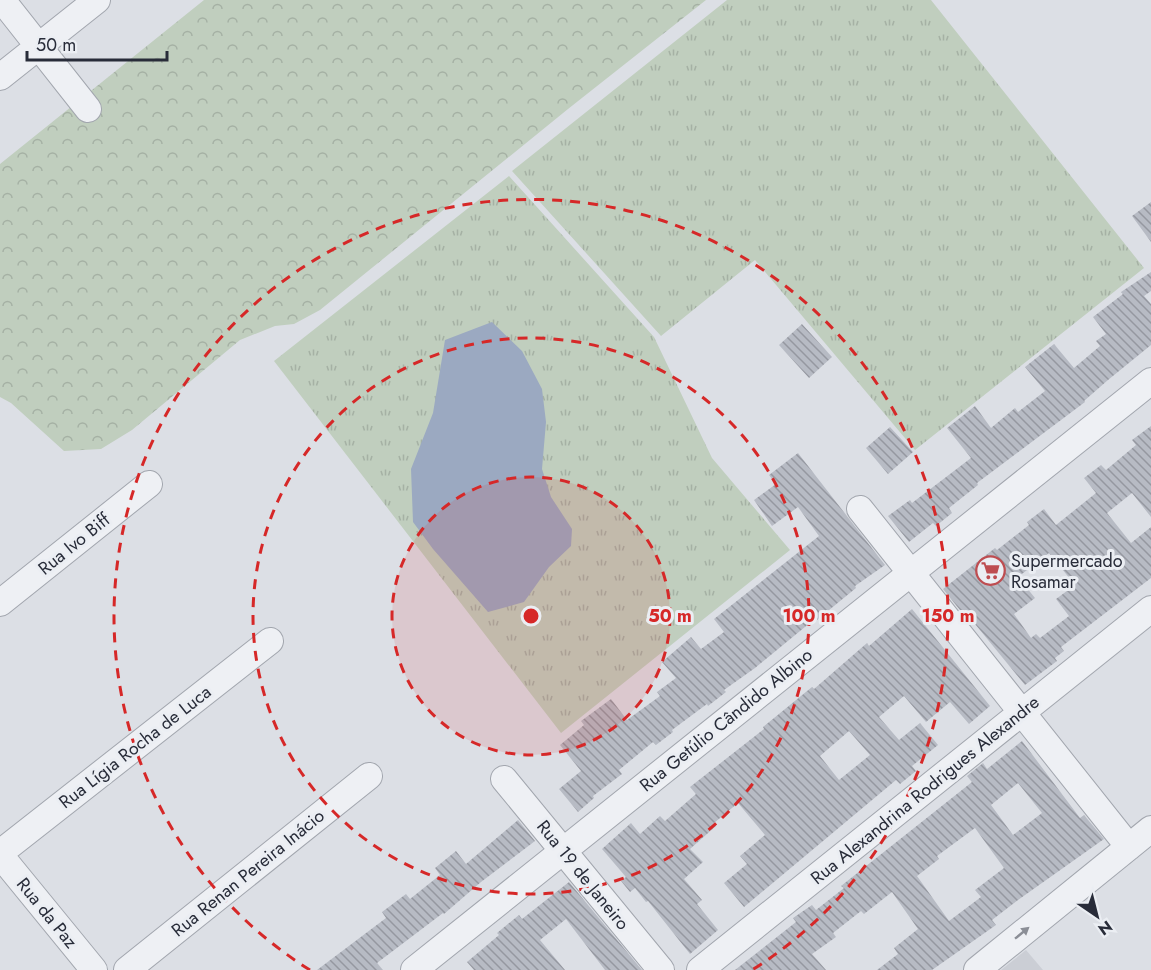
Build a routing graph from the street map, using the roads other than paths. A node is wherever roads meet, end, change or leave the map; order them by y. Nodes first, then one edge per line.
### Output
1 (2, 0) edge
2 (97, 0) edge
3 (39, 46) junction
4 (0, 77) edge
5 (88, 109) dead end
6 (1151, 381) edge
7 (149, 484) dead end
8 (860, 509) dead end
9 (911, 573) junction
10 (0, 603) edge
11 (1151, 609) edge
12 (270, 641) dead end
13 (1022, 712) junction
14 (369, 776) dead end
15 (504, 779) dead end
16 (1151, 830) edge
17 (1129, 847) junction
18 (563, 851) junction
19 (0, 854) edge
20 (94, 970) edge
21 (127, 970) edge
22 (414, 970) edge
23 (661, 970) edge
24 (700, 970) edge
25 (977, 970) edge

1 - 3 street
2 - 3 street
3 - 4 street
3 - 5 street
6 - 9 street, Rua Getúlio Cândido Albino
7 - 10 street, Rua Ivo Biff
8 - 9 street
9 - 13 street
9 - 18 street, Rua Getúlio Cândido Albino
11 - 13 street, Rua Alexandrina Rodrigues Alexandre
12 - 19 street, Rua Lígia Rocha de Luca
13 - 17 street
13 - 24 street, Rua Alexandrina Rodrigues Alexandre
14 - 21 street, Rua Renan Pereira Inácio
15 - 18 street, Rua 19 de Janeiro
16 - 17 street
25 -> 17 street
18 - 22 street, Rua Getúlio Cândido Albino
18 - 23 street, Rua 19 de Janeiro
19 - 20 street, Rua da Paz

